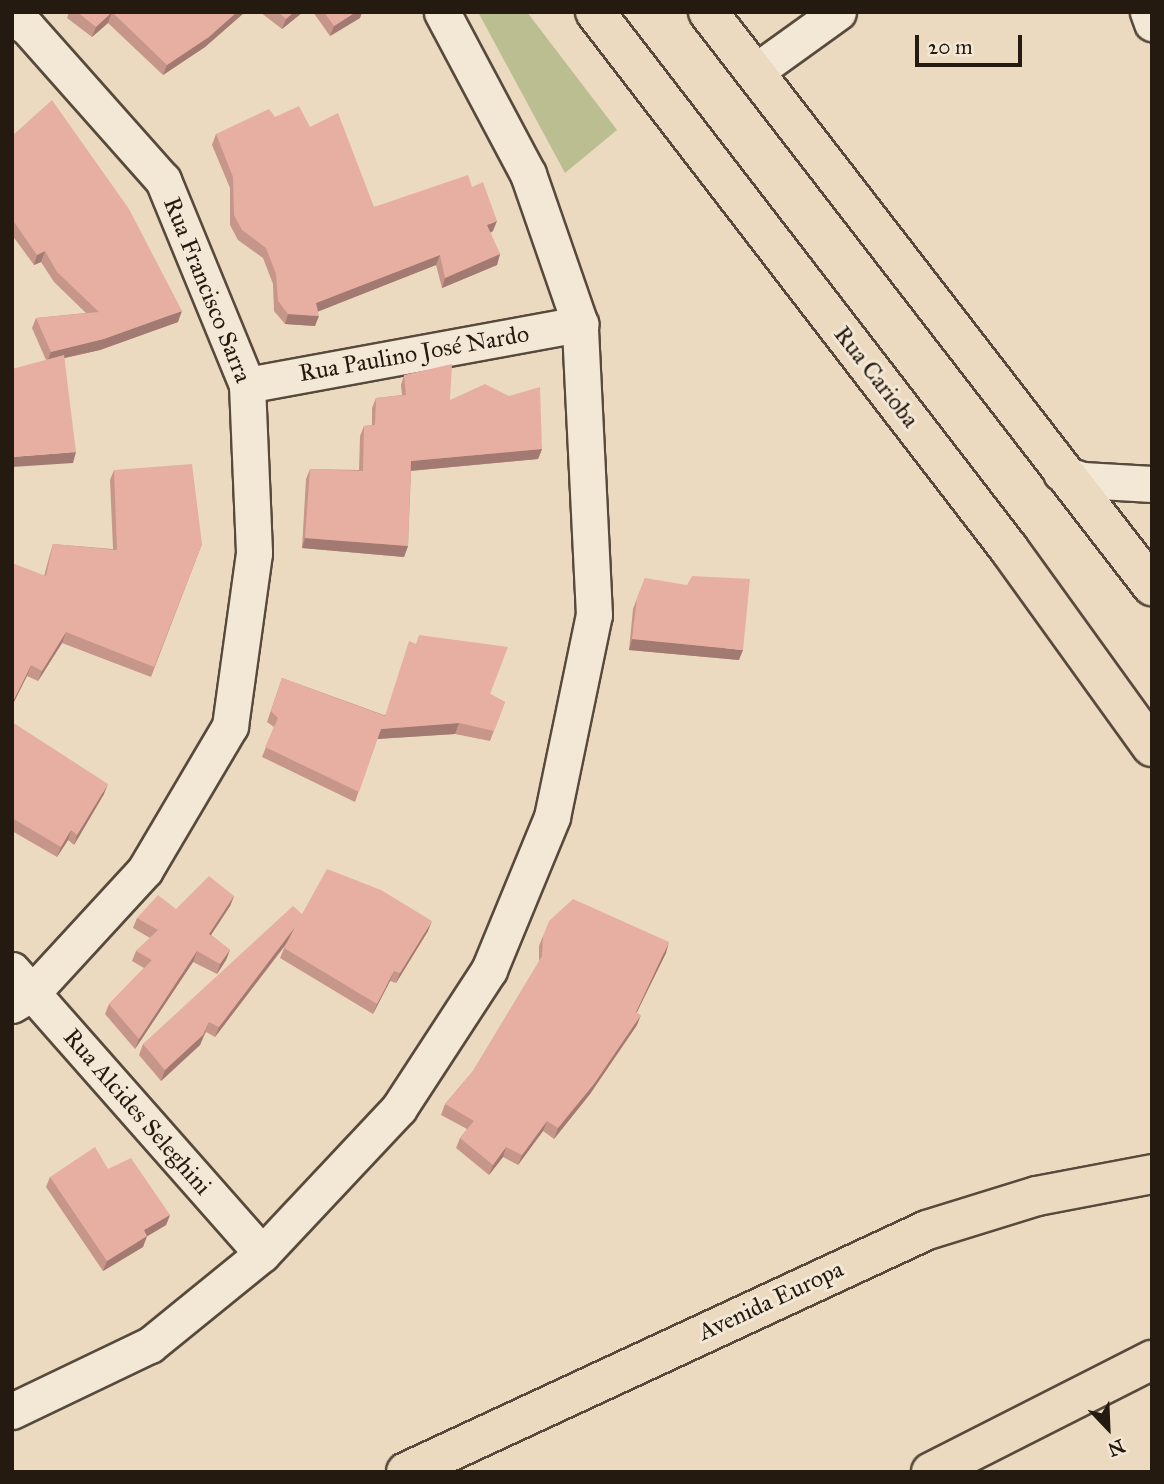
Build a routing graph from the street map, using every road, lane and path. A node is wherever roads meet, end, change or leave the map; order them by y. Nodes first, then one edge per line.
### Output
1 (442, 12) edge
2 (595, 12) edge
3 (708, 12) edge
4 (838, 12) edge
5 (1148, 12) edge
6 (12, 18) edge
7 (1152, 23) edge
8 (756, 71) junction
9 (580, 324) junction
10 (247, 384) junction
11 (1061, 473) junction
12 (1152, 484) edge
13 (1152, 562) edge
14 (1152, 580) edge
15 (1152, 586) edge
16 (1152, 747) edge
17 (19, 990) edge
18 (1152, 1174) edge
19 (262, 1254) junction
20 (1152, 1360) edge
21 (12, 1411) edge
22 (406, 1472) edge
23 (931, 1472) edge

1 - 9 street
2 - 16 main road, Rua Carioba
3 - 8 main road
4 - 8 street
5 - 7 street
6 - 10 street, Rua Francisco Sarra
8 - 11 main road
9 - 10 street, Rua Paulino José Nardo
9 - 19 street
10 - 17 street, Rua Francisco Sarra
11 - 12 street
11 - 15 main road
13 - 14 street
17 - 19 street, Rua Alcides Seleghini
18 - 22 main road, Avenida Europa
19 - 21 street
20 - 23 main road

